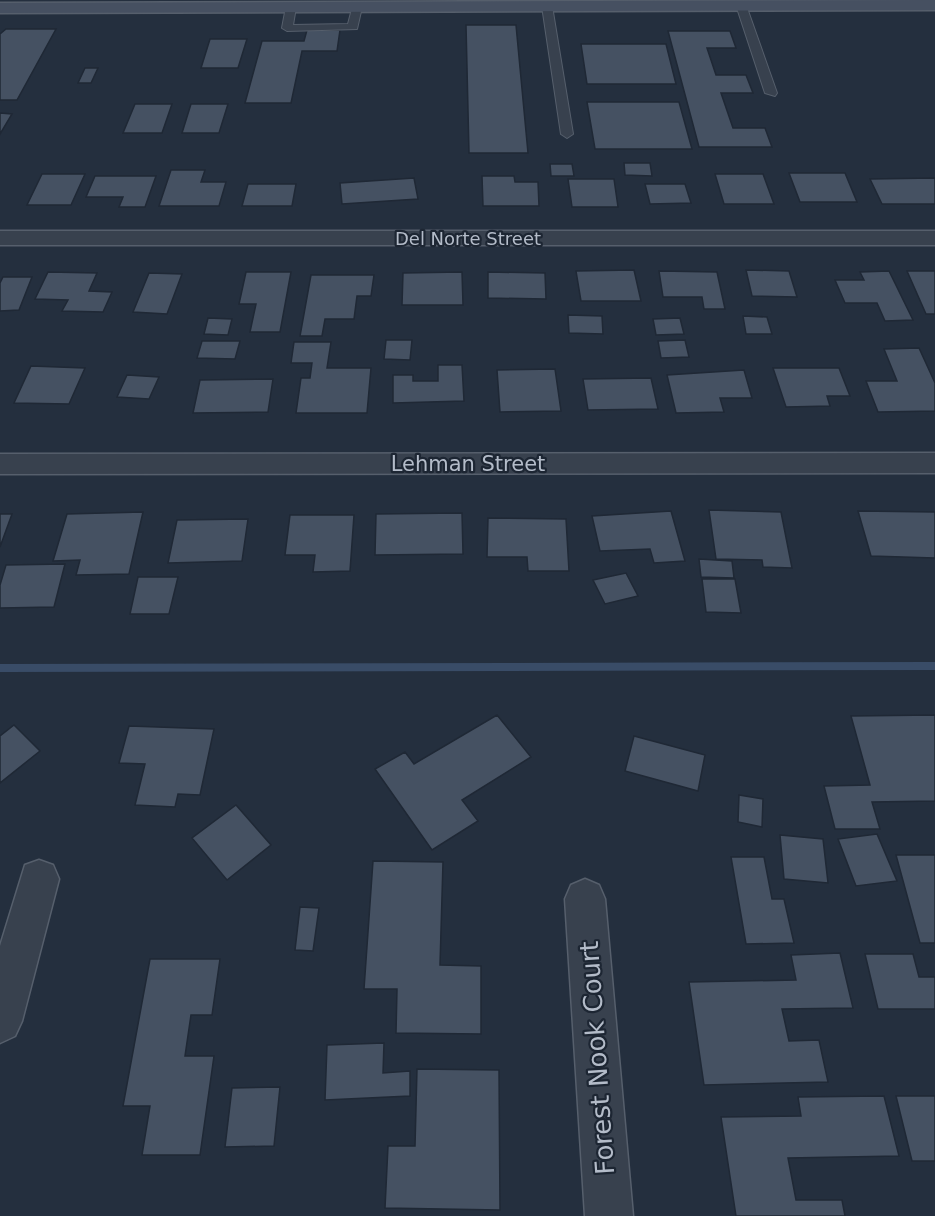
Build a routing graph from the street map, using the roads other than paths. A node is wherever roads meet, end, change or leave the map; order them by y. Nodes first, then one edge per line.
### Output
1 (460, 3) edge
2 (124, 4) edge
3 (346, 5) edge
4 (741, 5) junction
5 (935, 5) edge
6 (547, 6) junction
7 (0, 8) edge
8 (771, 93) dead end
9 (567, 134) dead end
10 (0, 238) edge
11 (935, 238) edge
12 (935, 463) edge
13 (0, 464) edge
14 (39, 879) dead end
15 (585, 899) dead end
16 (0, 1021) edge
17 (609, 1216) edge

1 - 3 main road
1 - 6 main road
2 - 3 main road
2 - 7 main road
4 - 5 main road
4 - 6 main road
4 - 8 lane
6 - 9 lane
10 - 11 street, Del Norte Street
12 - 13 street, Lehman Street
14 - 16 street
15 - 17 street, Forest Nook Court

